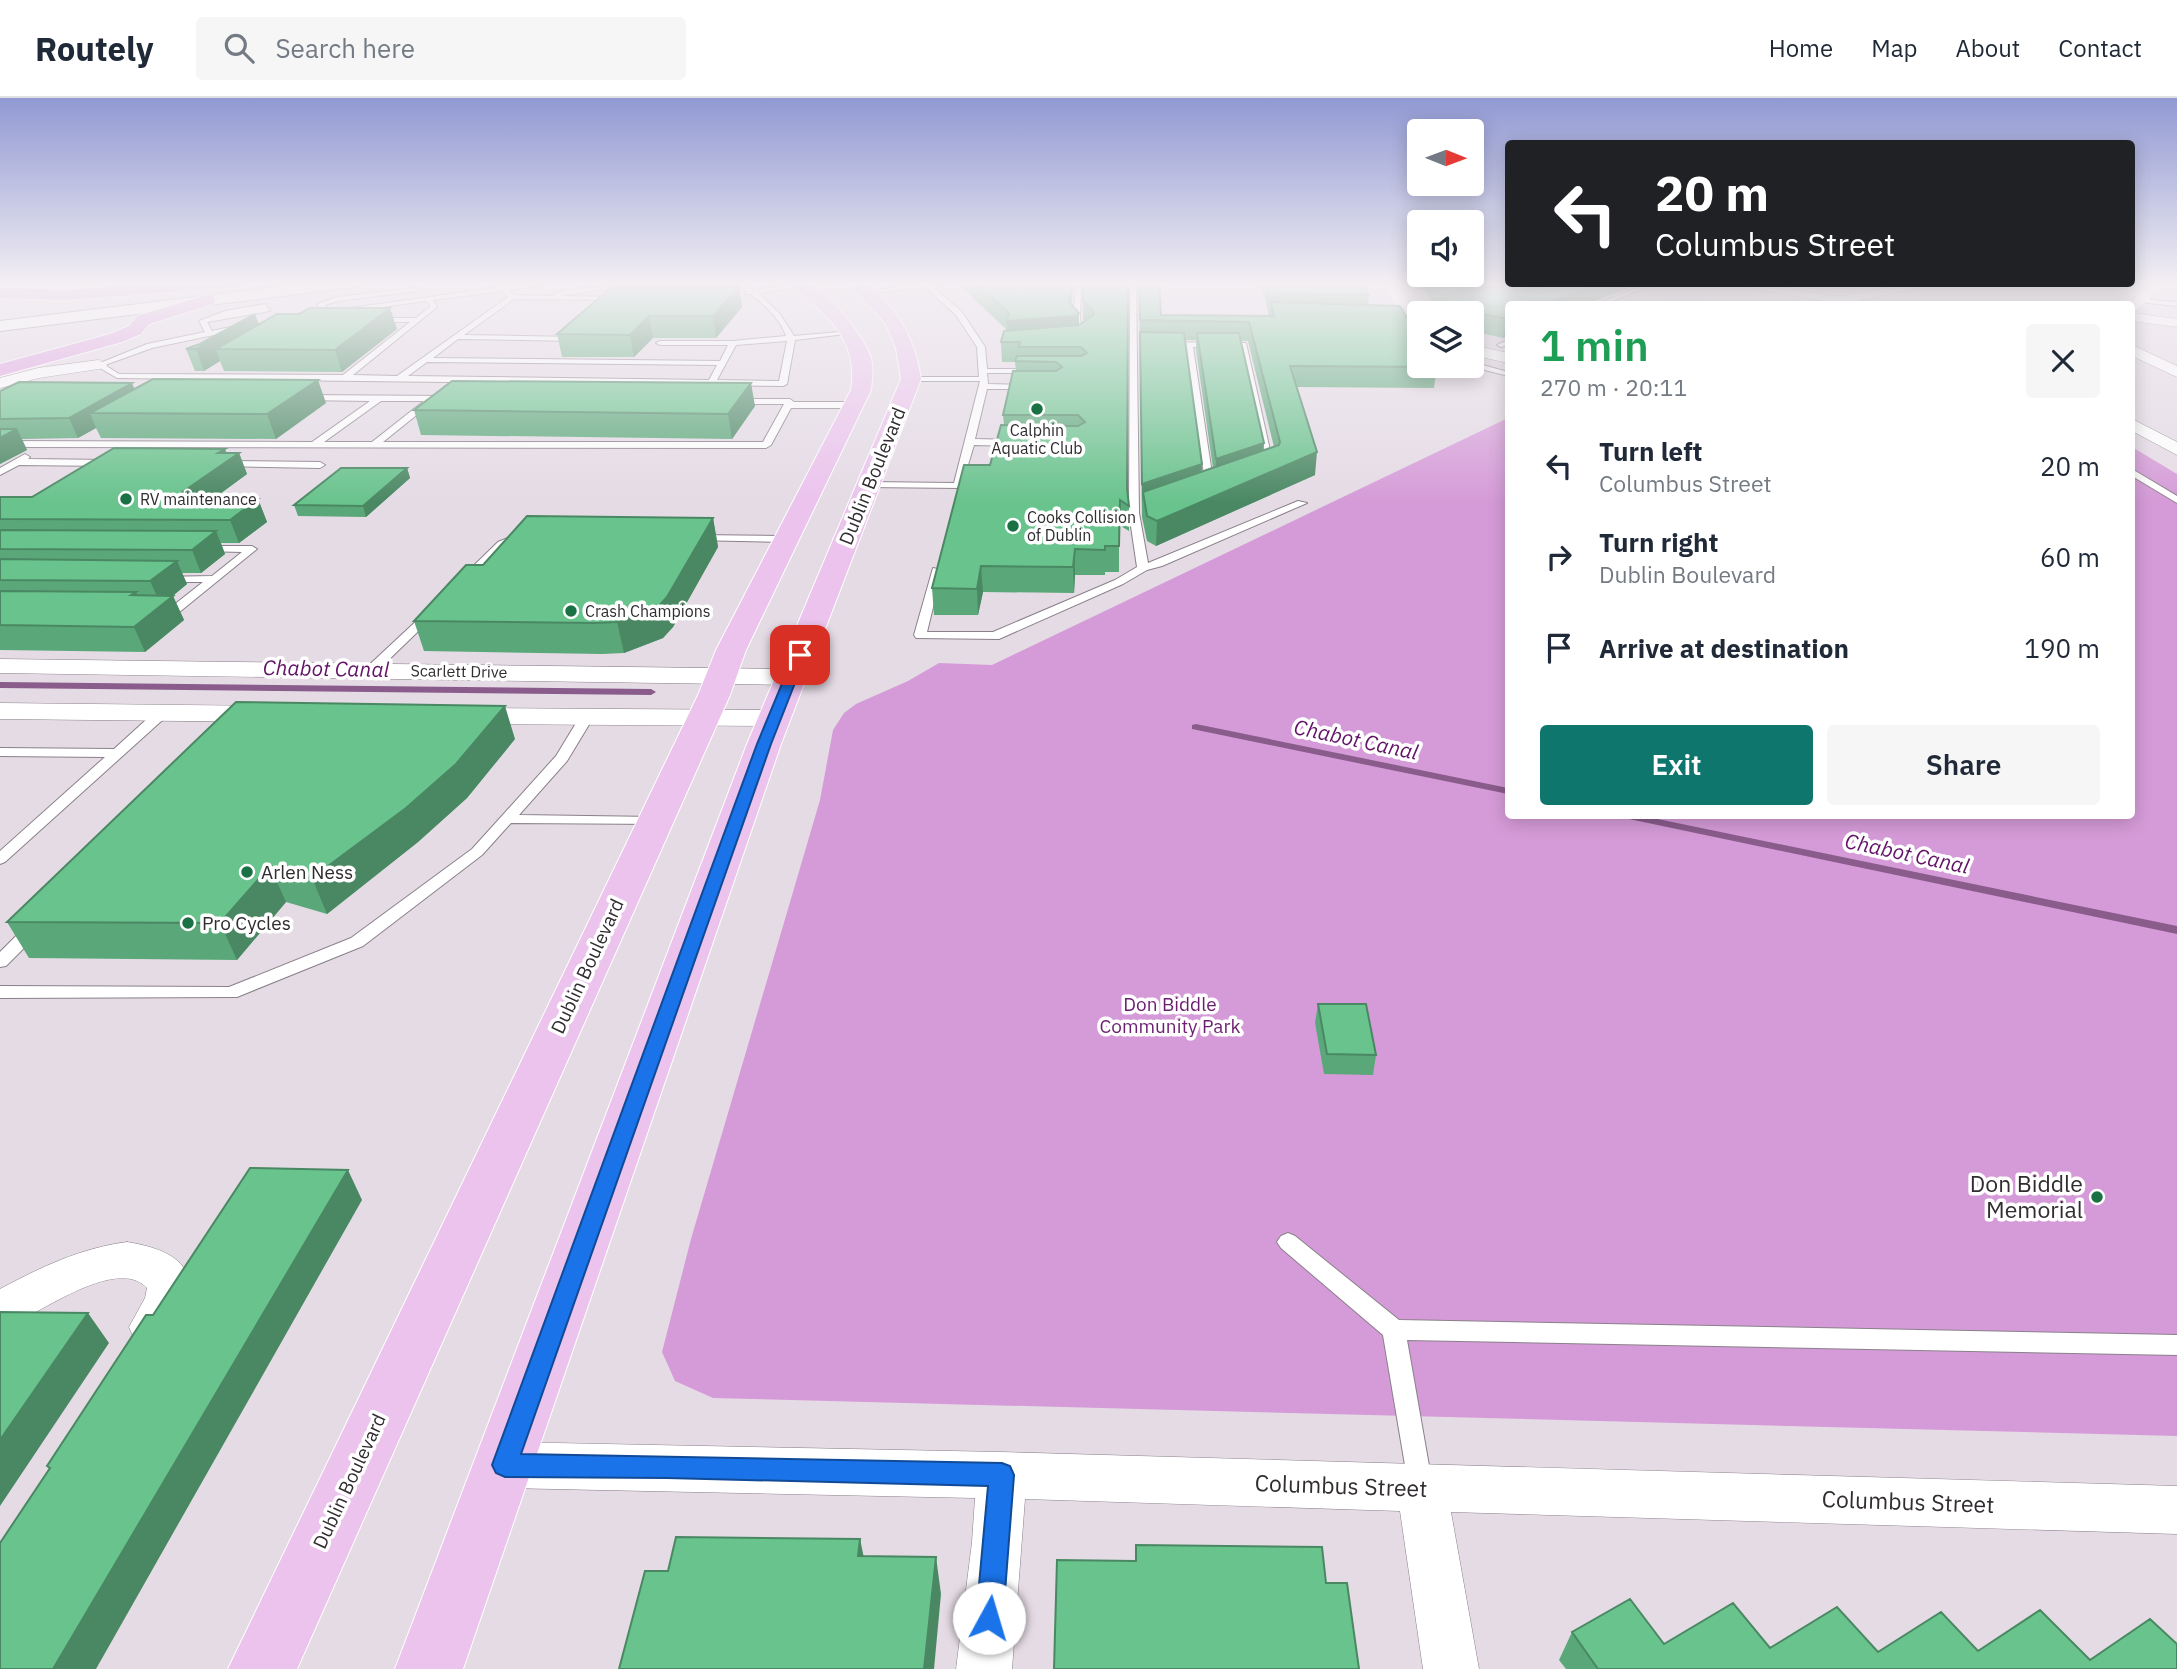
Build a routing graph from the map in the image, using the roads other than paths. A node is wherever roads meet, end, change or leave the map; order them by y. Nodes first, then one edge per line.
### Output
1 (53, 355) edge
2 (125, 355) edge
3 (373, 355) edge
4 (432, 355) edge
5 (726, 355) edge
6 (788, 355) edge
7 (859, 355) edge
8 (905, 355) edge
9 (982, 355) edge
10 (1133, 355) edge
11 (1191, 355) edge
12 (1245, 355) edge
13 (2143, 355) edge
14 (425, 360) junction
15 (722, 363) junction
16 (99, 365) junction
17 (1484, 368) edge
18 (0, 370) edge
19 (217, 370) edge
20 (1039, 372) edge
21 (2143, 372) dead end
22 (2177, 372) edge
23 (1505, 373) edge
24 (206, 376) junction
25 (346, 377) junction
26 (399, 377) junction
27 (900, 377) junction
28 (984, 379) junction
29 (712, 382) junction
30 (0, 383) edge
31 (1044, 387) edge
32 (297, 398) edge
33 (378, 399) junction
34 (432, 399) junction
35 (460, 399) edge
36 (721, 401) edge
37 (788, 405) junction
38 (853, 405) junction
39 (2135, 426) edge
40 (104, 430) edge
41 (970, 442) junction
42 (1024, 443) edge
43 (0, 444) edge
44 (80, 444) junction
45 (314, 444) junction
46 (375, 444) junction
47 (2177, 450) edge
48 (0, 453) edge
49 (16, 462) junction
50 (109, 463) junction
51 (123, 463) edge
52 (215, 464) edge
53 (320, 465) dead end
54 (1258, 470) edge
55 (0, 472) edge
56 (2135, 474) edge
57 (88, 475) edge
58 (1221, 483) edge
59 (868, 485) junction
60 (958, 486) junction
61 (1209, 487) junction
62 (1196, 492) edge
63 (955, 500) edge
64 (2177, 500) edge
65 (1302, 503) dead end
66 (1146, 509) edge
67 (1134, 513) junction
68 (532, 537) edge
69 (679, 538) edge
70 (786, 539) junction
71 (186, 548) edge
72 (941, 554) edge
73 (1143, 568) junction
74 (147, 579) edge
75 (214, 579) junction
76 (454, 591) edge
77 (435, 610) edge
78 (147, 611) edge
79 (0, 666) edge
80 (371, 670) junction
81 (713, 696) junction
82 (783, 697) junction
83 (0, 711) edge
84 (163, 712) junction
85 (289, 714) edge
86 (438, 716) edge
87 (586, 718) junction
88 (0, 752) edge
89 (118, 753) junction
90 (507, 819) junction
91 (655, 821) junction
92 (0, 859) edge
93 (48, 914) edge
94 (0, 962) edge
95 (0, 992) edge
96 (1288, 1242) dead end
97 (0, 1311) edge
98 (1394, 1330) junction
99 (2177, 1346) edge
100 (128, 1363) edge
101 (505, 1465) junction
102 (1002, 1475) junction
103 (1422, 1489) junction
104 (2177, 1510) edge
105 (262, 1669) edge
106 (429, 1669) edge
107 (984, 1669) edge
108 (1451, 1669) edge

1 - 18 highway
2 - 16 lane
3 - 25 lane
4 - 14 lane
5 - 15 lane
6 - 29 lane
7 - 38 main road, Dublin Boulevard
8 - 27 main road
9 - 28 lane
10 - 67 lane
11 - 61 lane
12 - 54 lane
13 - 22 street
14 - 15 lane
14 - 26 lane
15 - 29 lane
16 - 24 lane
16 - 30 street
17 - 23 lane
19 - 24 lane
20 - 28 lane
21 - 22 street
24 - 25 lane
25 - 26 lane
26 - 29 lane
27 - 28 lane
27 - 59 main road, Dublin Boulevard
28 - 31 lane
28 - 41 lane
32 - 33 lane
33 - 34 lane
33 - 45 lane
34 - 35 lane
34 - 46 lane
36 - 37 lane
37 - 38 lane
37 - 46 lane
38 - 70 main road, Dublin Boulevard
39 - 47 street
40 - 44 lane
41 - 42 lane
41 - 60 lane
43 - 44 lane
44 - 45 lane
45 - 46 lane
48 - 49 lane
49 - 50 lane
49 - 55 lane
50 - 51 lane
50 - 57 lane
52 - 53 lane
56 - 64 lane
58 - 61 lane
59 - 60 lane
59 - 82 main road, Dublin Boulevard
60 - 63 lane
61 - 62 lane
65 - 73 lane
66 - 67 lane
67 - 73 lane
68 - 76 lane
69 - 70 lane
70 - 81 main road, Dublin Boulevard
71 - 75 lane
72 - 73 lane
74 - 75 lane
75 - 78 lane
77 - 80 lane
79 - 80 street, Scarlett Drive
80 - 81 street, Scarlett Drive
81 - 82 street, Scarlett Drive
81 - 82 street, Scarlett Drive
81 - 87 street, Scarlett Drive
81 - 91 main road, Dublin Boulevard
82 - 101 main road, Dublin Boulevard
83 - 84 street
84 - 85 street
84 - 89 lane
86 - 87 street, Scarlett Drive
87 - 90 lane
88 - 89 lane
89 - 92 lane
90 - 91 lane
90 - 95 lane
91 - 105 main road, Dublin Boulevard
93 - 94 lane
96 - 98 lane
97 - 100 street
98 - 99 lane
98 - 103 lane
101 - 102 street, Columbus Street
101 - 106 main road, Dublin Boulevard
102 - 103 street, Columbus Street
102 - 107 street
103 - 104 street, Columbus Street
103 - 108 street

